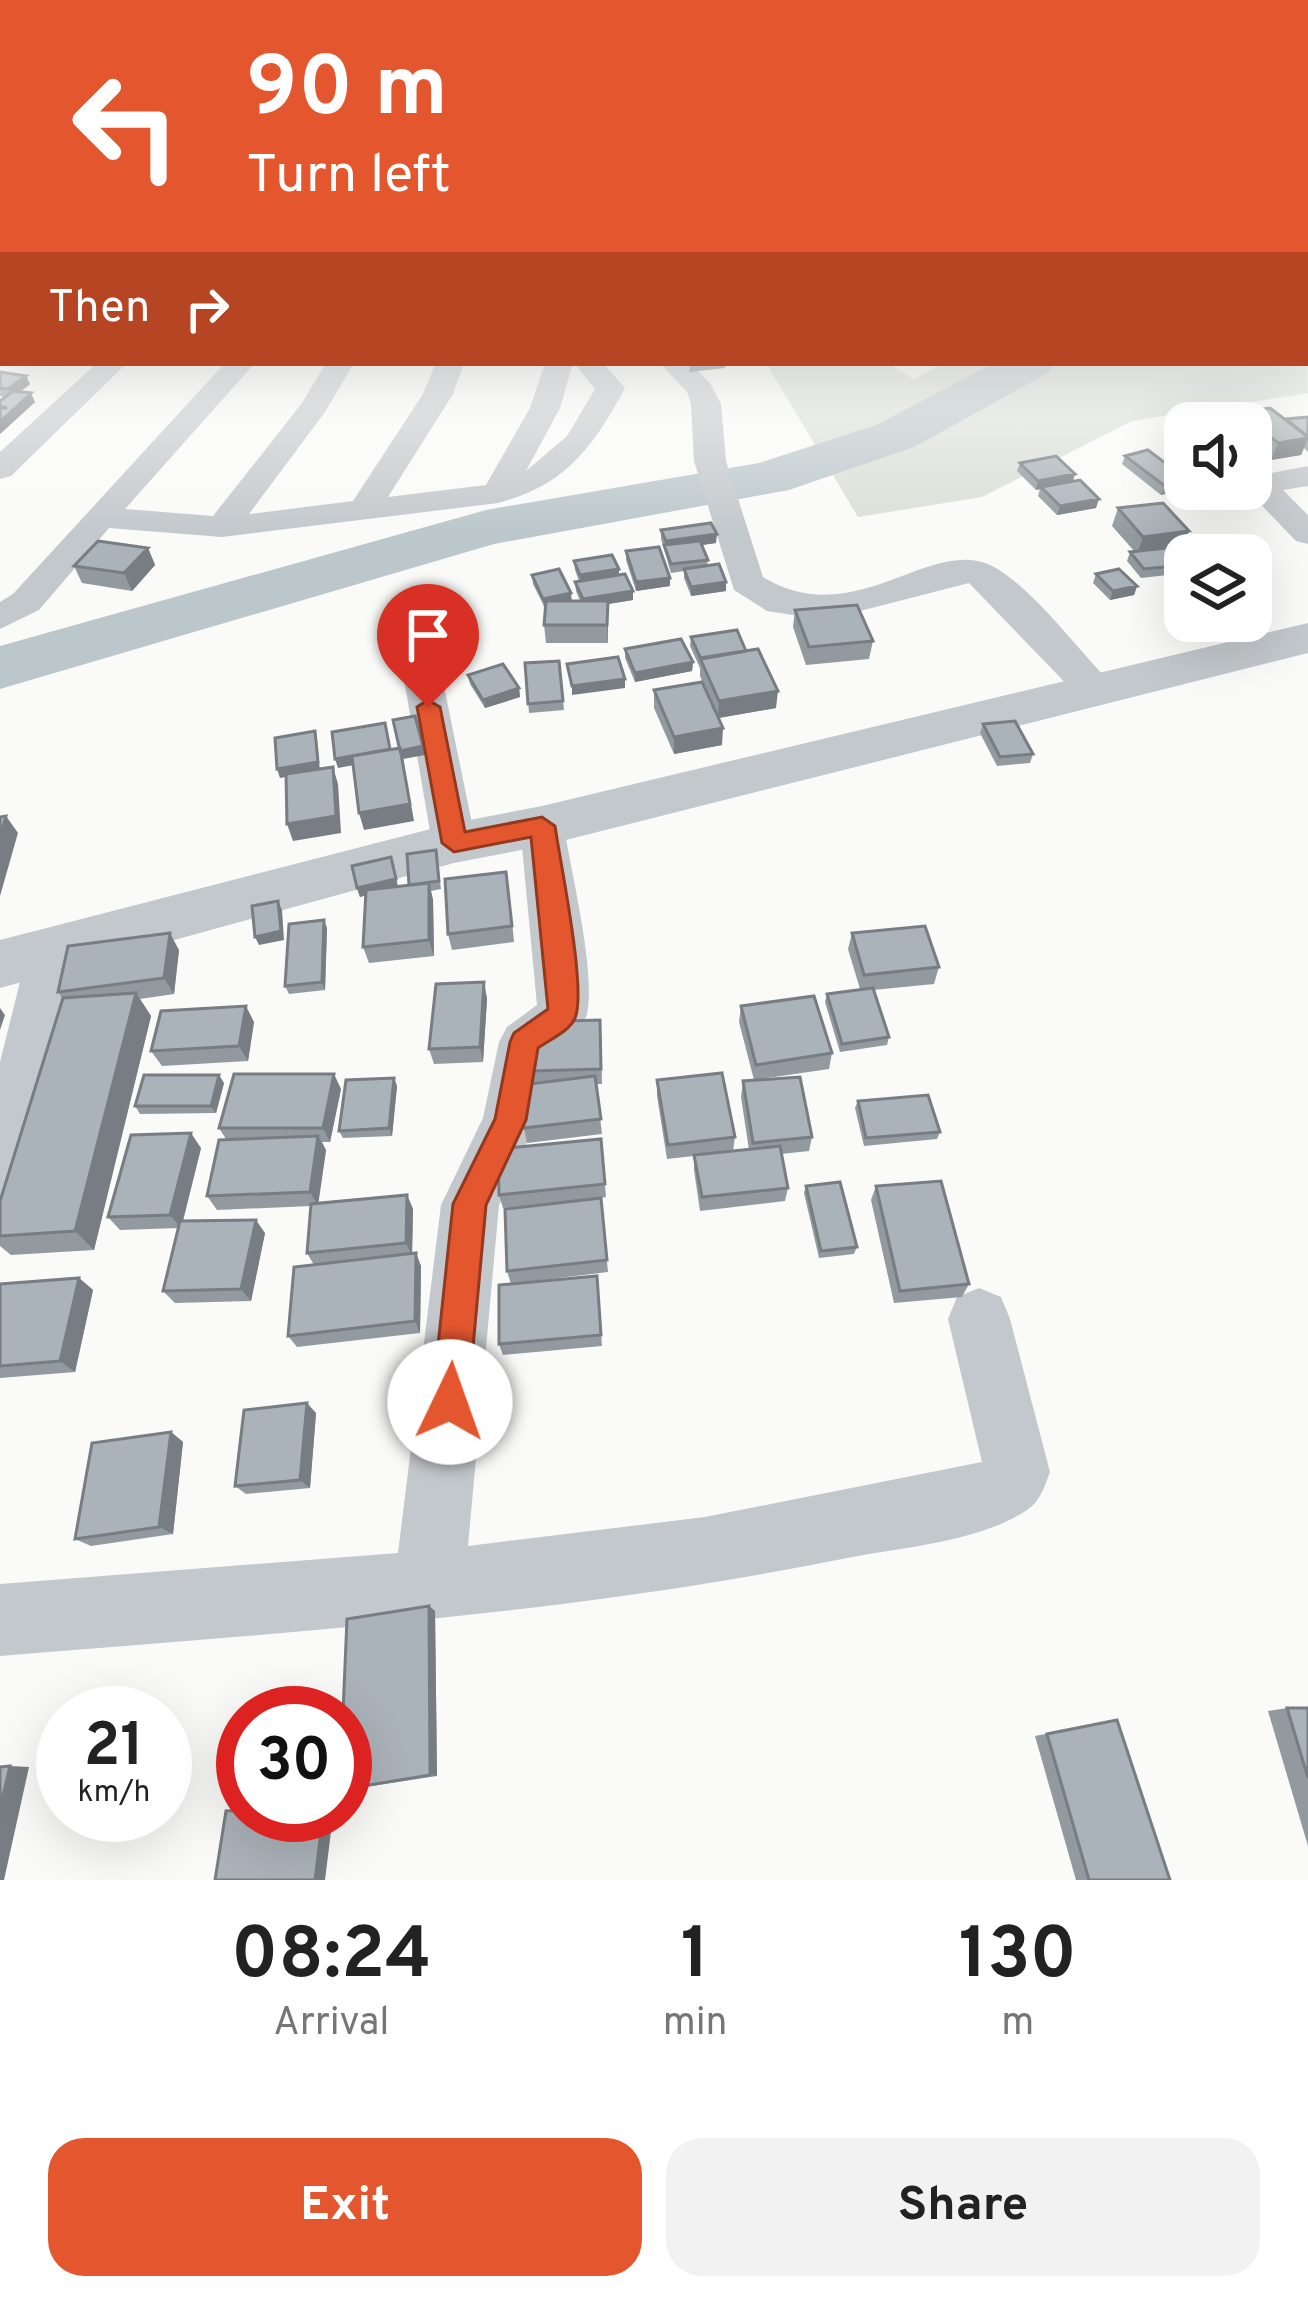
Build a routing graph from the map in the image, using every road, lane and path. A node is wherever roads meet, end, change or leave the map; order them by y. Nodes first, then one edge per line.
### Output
1 (110, 366) edge
2 (239, 366) edge
3 (338, 366) edge
4 (449, 366) edge
5 (558, 366) edge
6 (591, 366) edge
7 (677, 366) edge
8 (0, 469) edge
9 (1308, 476) edge
10 (498, 493) junction
11 (364, 509) junction
12 (100, 517) junction
13 (222, 527) junction
14 (1308, 534) edge
15 (0, 618) edge
16 (1308, 638) edge
17 (420, 662) dead end
18 (1093, 688) junction
19 (542, 826) junction
20 (454, 843) junction
21 (52, 950) junction
22 (0, 964) edge
23 (0, 1174) edge
24 (979, 1319) dead end
25 (429, 1586) junction
26 (0, 1619) edge

1 - 8 street
2 - 12 street
3 - 13 street
4 - 11 street
5 - 10 street
6 - 10 street
7 - 18 street
9 - 14 street
10 - 11 street
11 - 13 street
12 - 13 street
12 - 15 street
16 - 18 street
17 - 20 street
18 - 19 street
19 - 20 street
19 - 25 street
20 - 21 street
21 - 22 street
21 - 23 street
24 - 25 street
25 - 26 street

